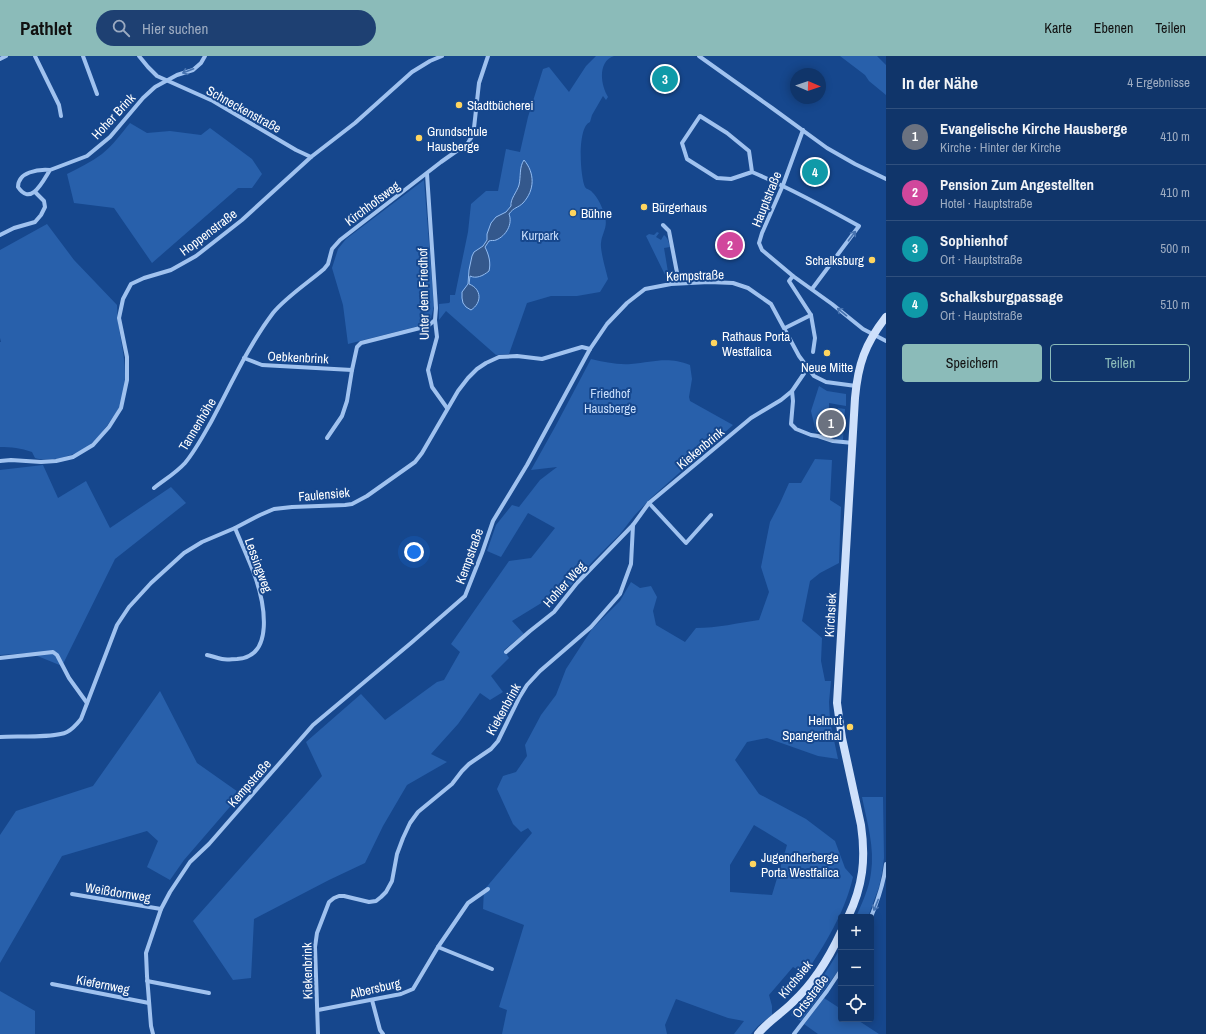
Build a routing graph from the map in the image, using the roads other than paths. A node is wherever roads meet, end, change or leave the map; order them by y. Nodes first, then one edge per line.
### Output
1 (6, 56) edge
2 (35, 56) edge
3 (83, 56) edge
4 (139, 56) edge
5 (205, 56) edge
6 (442, 56) edge
7 (488, 56) edge
8 (699, 56) edge
9 (0, 59) edge
10 (166, 81) junction
11 (97, 94) dead end
12 (61, 116) dead end
13 (803, 130) junction
14 (311, 157) junction
15 (50, 170) junction
16 (752, 172) junction
17 (427, 174) junction
18 (886, 179) edge
19 (783, 185) junction
20 (35, 192) junction
21 (663, 225) dead end
22 (0, 236) edge
23 (793, 276) junction
24 (679, 283) junction
25 (812, 289) junction
26 (810, 315) junction
27 (886, 317) edge
28 (435, 320) junction
29 (785, 328) junction
30 (873, 334) junction
31 (886, 341) edge
32 (590, 349) junction
33 (813, 352) dead end
34 (244, 358) junction
35 (808, 368) junction
36 (352, 370) junction
37 (856, 386) junction
38 (792, 391) junction
39 (447, 408) junction
40 (327, 438) dead end
41 (853, 443) junction
42 (0, 461) edge
43 (154, 488) dead end
44 (649, 503) junction
45 (711, 515) dead end
46 (633, 525) junction
47 (235, 528) junction
48 (506, 652) dead end
49 (207, 655) dead end
50 (0, 658) edge
51 (87, 703) junction
52 (0, 737) edge
53 (886, 864) edge
54 (488, 889) dead end
55 (72, 894) dead end
56 (160, 909) junction
57 (849, 914) edge
58 (872, 914) edge
59 (838, 937) edge
60 (438, 948) junction
61 (492, 969) dead end
62 (838, 974) edge
63 (147, 981) junction
64 (52, 984) dead end
65 (209, 992) dead end
66 (372, 1000) junction
67 (149, 1004) junction
68 (318, 1010) junction
69 (153, 1034) edge
70 (318, 1034) edge
71 (383, 1034) edge
72 (758, 1034) edge
73 (794, 1034) edge

1 - 9 street
2 - 12 street
3 - 11 street
4 - 10 street, Schneckenstraße
5 -> 10 street, Hoher Brink
6 - 14 street, Hoppenstraße
7 - 17 street, Kirchhofsweg
8 - 13 street
10 - 14 street, Schneckenstraße
10 - 15 street, Hoher Brink
13 - 18 street
13 - 19 street, Hauptstraße
14 - 42 street, Hoppenstraße
15 - 20 street
15 - 20 street, Hoher Brink
16 - 16 street
16 - 19 street
17 - 28 street, Unter dem Friedhof
17 - 34 street, Kirchhofsweg
19 - 23 street, Hauptstraße
25 -> 19 street
20 - 22 street
21 - 24 street
23 - 25 street, Hauptstraße
23 - 26 street
24 - 29 street, Kempstraße
24 - 32 street, Kempstraße
30 -> 25 street, Hauptstraße
26 - 29 street
26 - 33 street
27 - 30 main road, Kirchsiek
28 - 36 street
28 - 39 street, Unter dem Friedhof
29 - 35 street, Kempstraße
30 - 31 street, Hauptstraße
30 - 37 main road, Kirchsiek
32 - 39 street, Faulensiek
32 - 56 street, Kempstraße
34 - 36 street, Oebkenbrink
34 - 43 street, Tannenhöhe
35 - 37 street, Kempstraße
35 - 38 street, Kiekenbrink
36 - 40 street
37 - 41 main road, Kirchsiek
38 - 41 street
38 - 44 street, Kiekenbrink
39 - 47 street, Faulensiek
41 - 57 main road, Kirchsiek
44 - 45 street
44 - 46 street, Kiekenbrink
46 - 48 street, Hohler Weg
46 - 68 street, Kiekenbrink
47 - 49 street, Lessingweg
47 - 51 street, Faulensiek
50 - 51 street
51 - 52 street, Faulensiek
53 -> 58 street
54 - 60 street, Albersburg
55 - 56 street, Weißdornweg
56 - 63 street, Kempstraße
59 - 72 main road, Kirchsiek
60 - 61 street
60 - 66 street, Albersburg
62 - 73 street, Ortsstraße
63 - 65 street
63 - 67 street, Kempstraße
64 - 67 street, Kiefernweg
66 - 68 street, Albersburg
66 - 71 street
67 - 69 street, Kempstraße
68 - 70 street, Kiekenbrink

